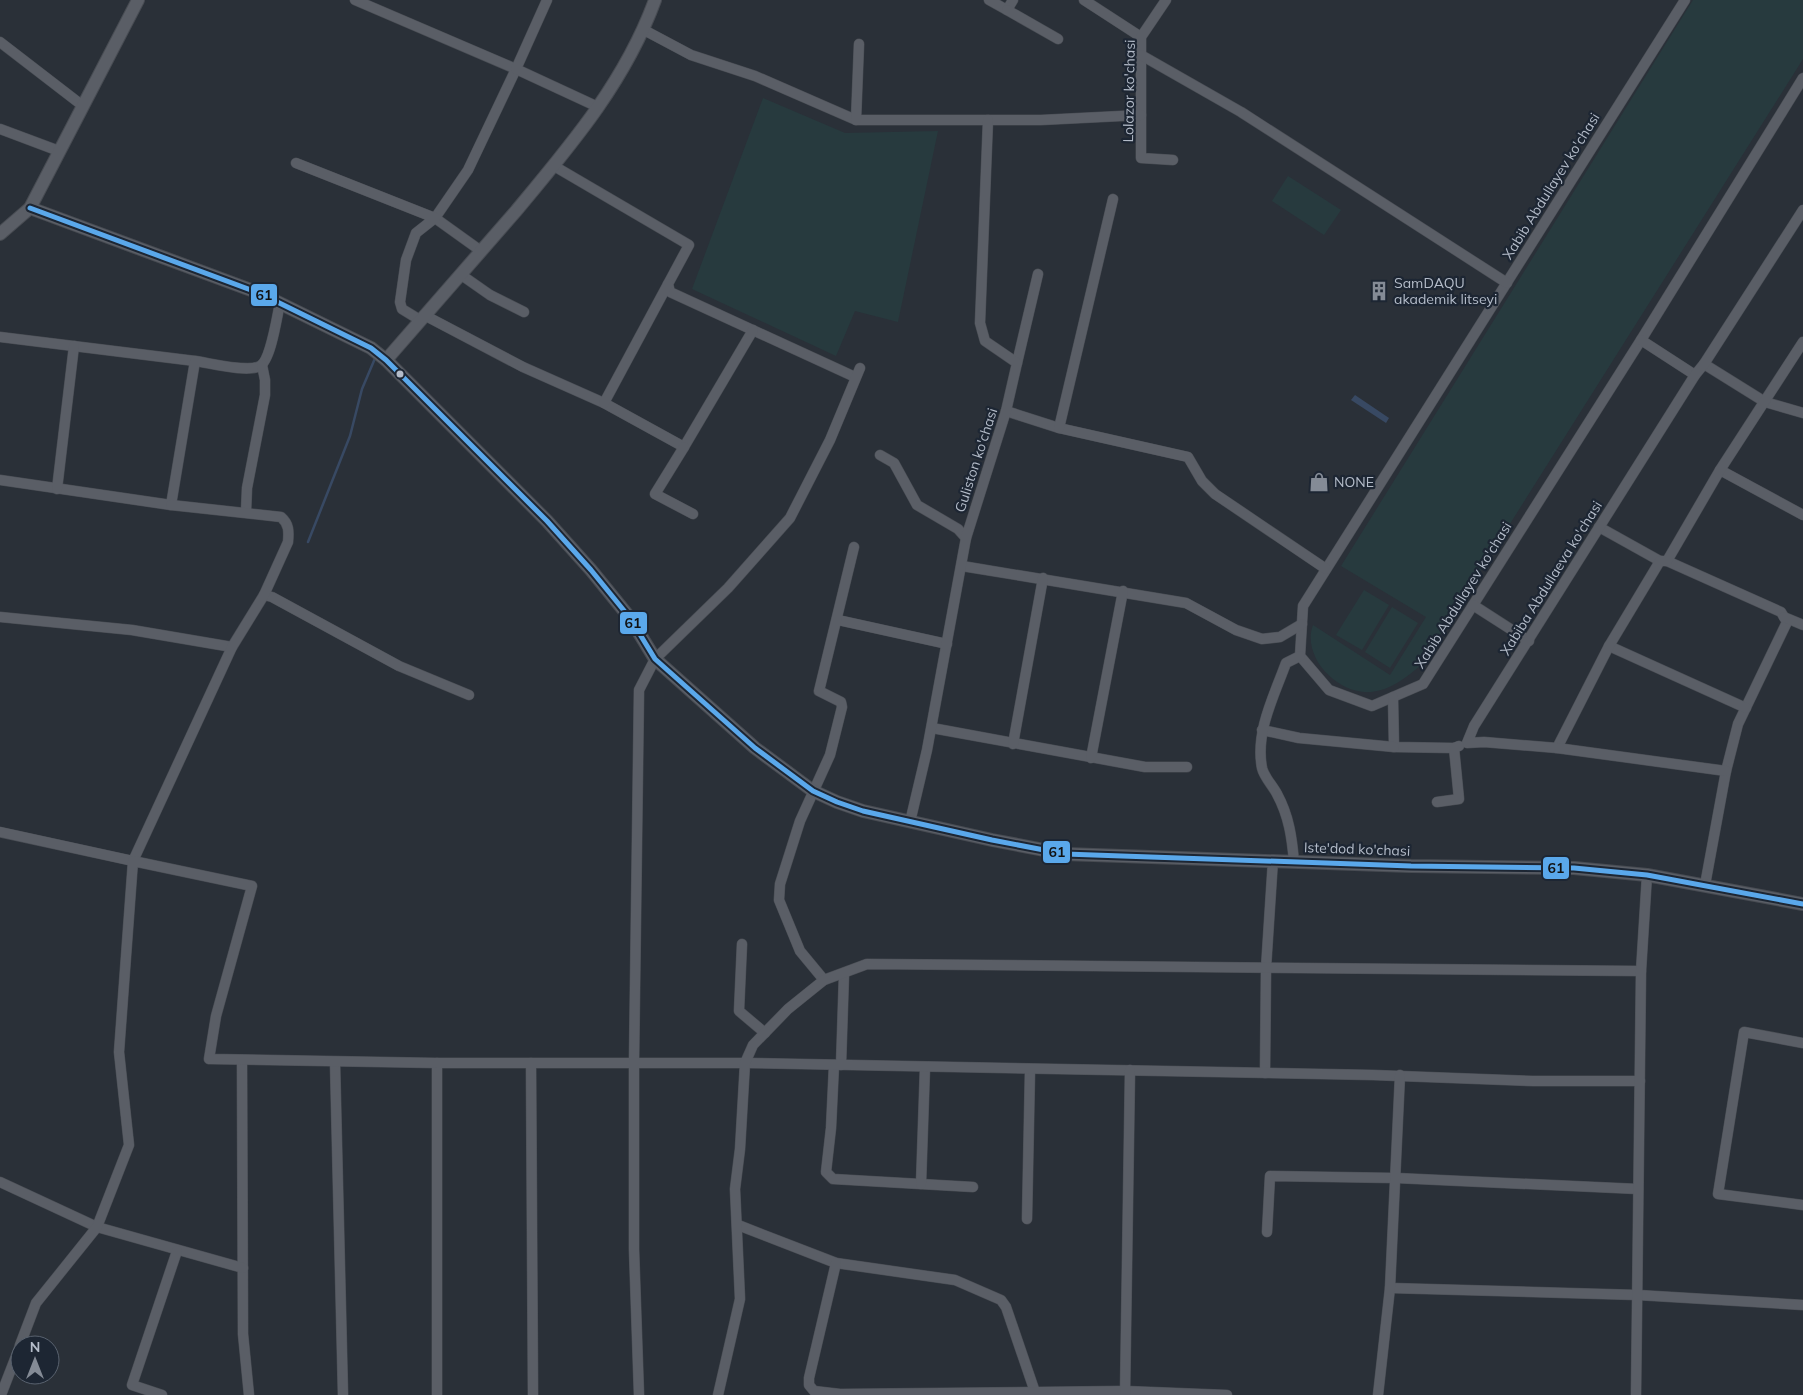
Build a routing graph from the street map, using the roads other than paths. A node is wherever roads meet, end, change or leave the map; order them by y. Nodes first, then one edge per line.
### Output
1 (138, 0) edge
2 (355, 0) edge
3 (547, 0) edge
4 (655, 0) edge
5 (989, 0) edge
6 (1013, 0) edge
7 (1084, 0) edge
8 (1166, 0) edge
9 (1685, 0) edge
10 (1007, 10) junction
11 (644, 30) junction
12 (1141, 37) junction
13 (1058, 39) dead end
14 (0, 42) edge
15 (859, 44) dead end
16 (1141, 55) junction
17 (516, 69) junction
18 (1803, 78) edge
19 (82, 106) junction
20 (598, 108) junction
21 (1141, 116) junction
22 (856, 120) junction
23 (988, 120) junction
24 (0, 129) edge
25 (59, 151) junction
26 (1173, 160) dead end
27 (296, 163) dead end
28 (554, 166) junction
29 (1113, 199) dead end
30 (30, 208) junction
31 (1803, 210) edge
32 (435, 218) junction
33 (0, 234) edge
34 (481, 251) junction
35 (460, 274) junction
36 (1038, 274) dead end
37 (1507, 283) junction
38 (668, 284) junction
39 (280, 303) junction
40 (524, 312) dead end
41 (422, 317) junction
42 (753, 330) junction
43 (0, 337) edge
44 (1641, 340) junction
45 (1803, 342) edge
46 (74, 346) junction
47 (386, 360) junction
48 (195, 361) junction
49 (1017, 363) junction
50 (1704, 364) junction
51 (262, 365) junction
52 (1695, 375) junction
53 (1765, 402) junction
54 (604, 403) junction
55 (1006, 411) junction
56 (1803, 413) edge
57 (1059, 428) junction
58 (684, 447) junction
59 (880, 455) dead end
60 (1720, 470) junction
61 (0, 480) edge
62 (57, 488) junction
63 (171, 505) junction
64 (246, 512) junction
65 (693, 514) dead end
66 (1803, 515) edge
67 (1599, 527) junction
68 (966, 538) junction
69 (854, 547) dead end
70 (1663, 561) junction
71 (962, 566) junction
72 (1326, 568) junction
73 (1043, 578) junction
74 (1123, 591) junction
75 (264, 594) junction
76 (1473, 605) junction
77 (0, 617) edge
78 (1784, 617) junction
79 (838, 620) junction
80 (1302, 624) junction
81 (1803, 625) edge
82 (1529, 641) junction
83 (947, 644) junction
84 (1609, 646) junction
85 (232, 647) junction
86 (1300, 656) junction
87 (655, 659) junction
88 (468, 695) dead end
89 (1394, 696) junction
90 (1746, 708) junction
91 (932, 728) junction
92 (1262, 730) junction
93 (1467, 743) junction
94 (1013, 744) junction
95 (1394, 747) junction
96 (1454, 748) junction
97 (1557, 748) junction
98 (1091, 758) junction
99 (1187, 768) dead end
100 (1726, 771) junction
101 (812, 791) junction
102 (1437, 802) dead end
103 (910, 822) junction
104 (0, 832) edge
105 (1273, 860) junction
106 (133, 861) junction
107 (1294, 862) junction
108 (1647, 875) junction
109 (1705, 885) junction
110 (1803, 904) edge
111 (742, 944) dead end
112 (1266, 968) junction
113 (1641, 971) junction
114 (844, 974) junction
115 (824, 980) junction
116 (765, 1033) junction
117 (1803, 1043) edge
118 (242, 1061) junction
119 (335, 1062) junction
120 (634, 1062) junction
121 (437, 1063) junction
122 (531, 1063) junction
123 (745, 1063) junction
124 (837, 1065) junction
125 (925, 1067) junction
126 (1030, 1070) junction
127 (1130, 1070) junction
128 (1266, 1073) junction
129 (1400, 1075) junction
130 (1640, 1081) junction
131 (1396, 1178) junction
132 (0, 1182) edge
133 (921, 1184) junction
134 (974, 1187) dead end
135 (1638, 1190) junction
136 (1803, 1205) edge
137 (1027, 1219) dead end
138 (738, 1224) junction
139 (97, 1227) junction
140 (1267, 1232) dead end
141 (178, 1250) junction
142 (836, 1263) junction
143 (243, 1268) junction
144 (1390, 1288) junction
145 (1638, 1295) junction
146 (1803, 1303) edge
147 (24, 1335) edge
148 (10, 1371) edge
149 (1036, 1392) junction
150 (1125, 1393) edge
151 (1, 1395) edge
152 (162, 1395) edge
153 (249, 1395) edge
154 (343, 1395) edge
155 (437, 1395) edge
156 (533, 1395) edge
157 (639, 1395) edge
158 (718, 1395) edge
159 (1227, 1395) edge
160 (1378, 1395) edge
161 (1636, 1395) edge

1 - 19 street
2 - 17 street
3 - 17 street
4 - 11 street
5 - 10 street
6 - 10 street
7 - 12 street
8 - 12 street, Lolazor ko'chasi
9 - 37 street, Xabib Abdullayev ko'chasi
10 - 13 street
11 - 20 street
11 - 22 street
12 - 16 street, Lolazor ko'chasi
14 - 19 street
15 - 22 street
16 - 21 street, Lolazor ko'chasi
16 - 37 street
17 - 20 street
17 - 32 street
18 - 44 street, Xabib Abdullayev ko'chasi
19 - 25 street
20 - 28 street
21 - 23 street
21 - 26 street, Lolazor ko'chasi
22 - 23 street
23 - 49 street
24 - 25 street
25 - 30 street
27 - 32 street
28 - 34 street
28 - 38 street
29 - 57 street
30 - 33 street
30 - 39 street, Iste'dod ko'chasi
31 - 50 street, Xabiba Abdullaeva ko'chasi
32 - 34 street
32 - 41 street
34 - 35 street
35 - 40 street
35 - 41 street
36 - 49 street, Guliston ko'chasi
37 - 72 street, Xabib Abdullayev ko'chasi
38 - 42 street
38 - 54 street
39 - 47 street, Iste'dod ko'chasi
39 - 51 street
41 - 47 street
41 - 54 street
42 - 58 street
42 - 87 street
43 - 46 street
44 - 52 street
44 - 76 street, Xabib Abdullayev ko'chasi
45 - 53 street
46 - 48 street
46 - 62 street
47 - 87 street, Iste'dod ko'chasi
48 - 51 street
48 - 63 street
49 - 55 street, Guliston ko'chasi
50 - 52 street, Xabiba Abdullaeva ko'chasi
50 - 53 street
51 - 64 street
52 - 67 street, Xabiba Abdullaeva ko'chasi
53 - 56 street
53 - 60 street
54 - 58 street
55 - 57 street
55 - 68 street, Guliston ko'chasi
57 - 72 street
58 - 65 street
59 - 68 street
60 - 66 street
60 - 70 street
61 - 62 street
62 - 63 street
63 - 64 street
64 - 75 street
67 - 70 street
67 - 82 street, Xabiba Abdullaeva ko'chasi
68 - 71 street, Guliston ko'chasi
69 - 79 street
70 - 78 street
70 - 84 street
71 - 73 street
71 - 83 street, Guliston ko'chasi
72 - 80 street, Xabib Abdullayev ko'chasi
73 - 74 street
73 - 94 street
74 - 80 street
74 - 98 street
75 - 85 street
75 - 88 street
76 - 82 street
76 - 89 street, Xabib Abdullayev ko'chasi
77 - 85 street
78 - 81 street
78 - 90 street
79 - 83 street
79 - 101 street
80 - 86 street, Xabib Abdullayev ko'chasi
82 - 93 street, Xabiba Abdullaeva ko'chasi
83 - 91 street, Guliston ko'chasi
84 - 90 street
84 - 97 street
85 - 106 street
86 - 89 street, Xabib Abdullayev ko'chasi
86 - 92 street
87 - 101 street, Iste'dod ko'chasi
87 - 120 street
89 - 95 street
90 - 100 street
91 - 94 street
91 - 103 street, Guliston ko'chasi
92 - 95 street
92 - 107 street
93 - 96 street
93 - 97 street
94 - 98 street
95 - 96 street
96 - 102 street
97 - 100 street
98 - 99 street
100 - 109 street
101 - 103 street, Iste'dod ko'chasi
101 - 115 street
103 - 105 street, Iste'dod ko'chasi
104 - 106 street
105 - 107 street, Iste'dod ko'chasi
105 - 112 street
106 - 118 street
106 - 139 street
107 - 108 street, Iste'dod ko'chasi
108 - 109 street, Iste'dod ko'chasi
108 - 113 street
109 - 110 street, Iste'dod ko'chasi
111 - 116 street
112 - 113 street
112 - 114 street
112 - 128 street
113 - 130 street
114 - 115 street
114 - 124 street
115 - 116 street
116 - 123 street
117 - 136 street
118 - 119 street
118 - 143 street
119 - 121 street
119 - 154 street
120 - 122 street
120 - 123 street
120 - 157 street
121 - 122 street
121 - 155 street
122 - 156 street
123 - 124 street
123 - 138 street
124 - 125 street
124 - 133 street
125 - 126 street
125 - 133 street
126 - 127 street
126 - 137 street
127 - 128 street
127 - 150 street
128 - 129 street
129 - 130 street
129 - 131 street
130 - 135 street
131 - 135 street
131 - 140 street
131 - 144 street
132 - 139 street
133 - 134 street
135 - 145 street
138 - 142 street
138 - 158 street
139 - 141 street
139 - 147 street
141 - 143 street
141 - 152 street
142 - 149 street
142 - 149 street
143 - 153 street
144 - 145 street
144 - 160 street
145 - 146 street
145 - 161 street
148 - 151 street
149 - 150 street
150 - 159 street

